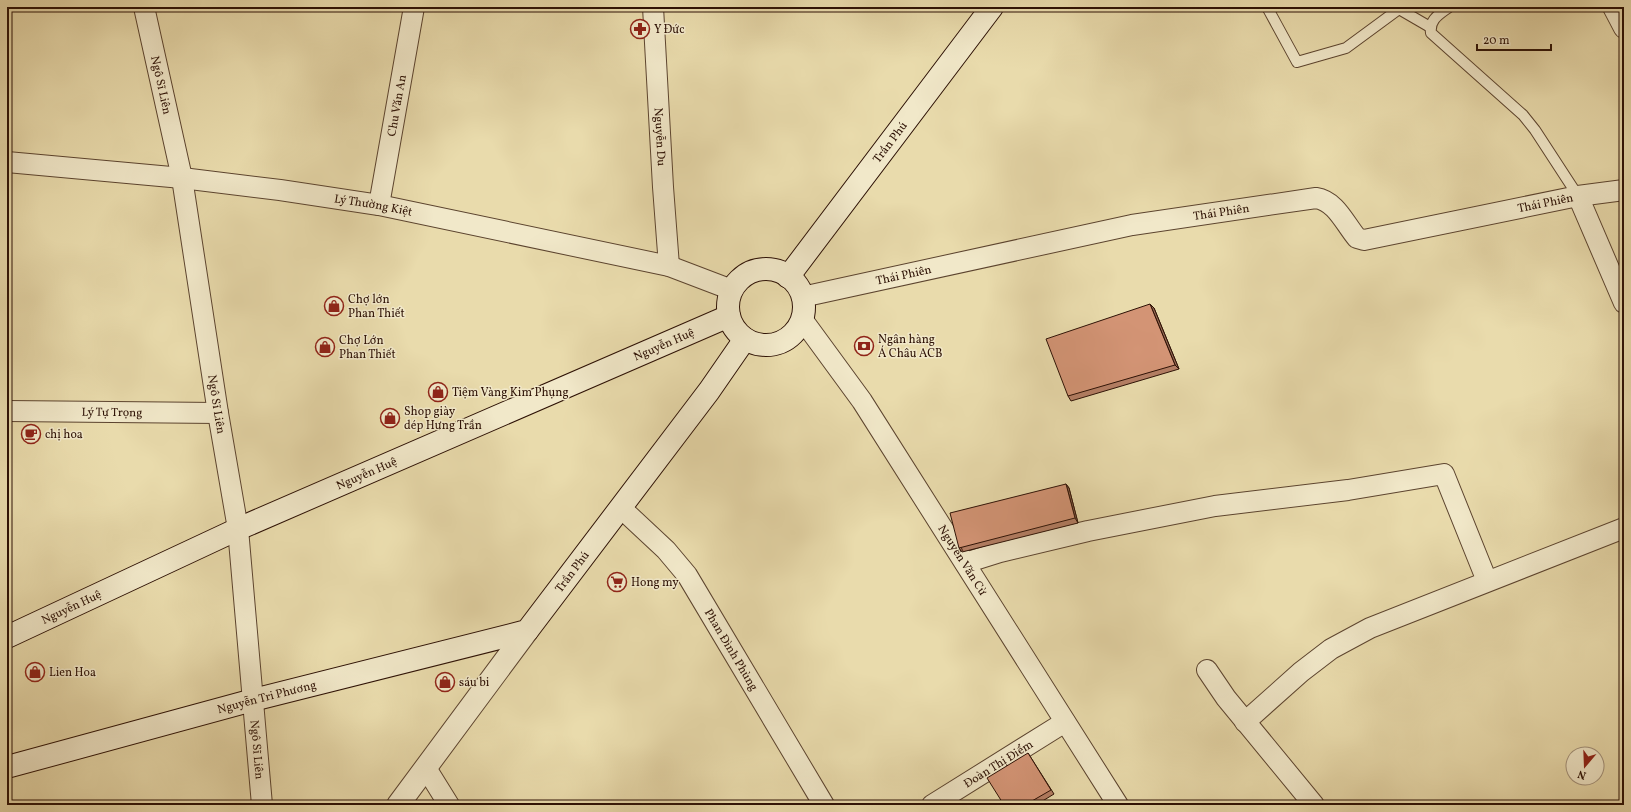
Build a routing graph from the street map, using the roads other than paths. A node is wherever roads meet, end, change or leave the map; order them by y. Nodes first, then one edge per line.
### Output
1 (144, 7) edge
2 (414, 7) edge
3 (653, 7) edge
4 (992, 7) edge
5 (1267, 7) edge
6 (1449, 7) edge
7 (1613, 7) edge
8 (1430, 26) junction
9 (1624, 28) edge
10 (7, 162) edge
11 (182, 178) junction
12 (1624, 190) edge
13 (1578, 196) junction
14 (379, 205) junction
15 (669, 266) junction
16 (788, 277) junction
17 (732, 290) junction
18 (802, 297) junction
19 (1624, 303) edge
20 (729, 316) junction
21 (802, 319) junction
22 (745, 339) junction
23 (7, 411) edge
24 (218, 412) junction
25 (621, 508) junction
26 (1624, 528) edge
27 (238, 529) junction
28 (964, 563) junction
29 (1487, 581) junction
30 (527, 631) junction
31 (7, 637) edge
32 (1207, 670) dead end
33 (253, 700) junction
34 (1065, 722) junction
35 (1245, 722) junction
36 (7, 767) edge
37 (426, 768) junction
38 (262, 805) edge
39 (398, 805) edge
40 (449, 805) edge
41 (824, 805) edge
42 (932, 805) edge
43 (1118, 805) edge
44 (1314, 805) edge

1 - 11 street, Ngô Sĩ Liên
2 - 14 street, Chu Văn An
3 - 15 street, Nguyễn Du
4 - 16 main road, Trần Phú
5 - 8 lane
6 - 8 lane
7 - 9 street
8 - 13 lane
10 - 11 street, Lý Thường Kiệt
11 - 14 street, Lý Thường Kiệt
11 - 24 street, Ngô Sĩ Liên
12 - 13 street, Thái Phiên
13 - 18 street, Thái Phiên
13 - 19 street
14 - 15 street, Lý Thường Kiệt
15 - 17 street, Lý Thường Kiệt
16 - 17 main road
16 - 18 main road
17 - 20 main road
18 - 21 main road
20 - 22 main road
20 - 27 main road, Nguyễn Huệ
21 - 22 main road
21 - 28 street, Nguyễn Văn Cừ
22 - 25 main road, Trần Phú
23 - 24 street, Lý Tự Trọng
24 - 27 street, Ngô Sĩ Liên
25 - 30 main road, Trần Phú
25 - 41 street, Phan Đình Phùng
26 - 29 street
27 - 31 main road, Nguyễn Huệ
27 - 33 street, Ngô Sĩ Liên
28 - 29 street
28 - 34 street, Nguyễn Văn Cừ
29 - 35 street
30 - 33 main road, Nguyễn Tri Phương
30 - 37 main road, Trần Phú
32 - 35 street
33 - 36 main road, Nguyễn Tri Phương
33 - 38 street, Ngô Sĩ Liên
34 - 42 street, Đoàn Thị Điểm
34 - 43 street, Nguyễn Văn Cừ
35 - 44 street
37 - 39 main road, Trần Phú
37 - 40 street

